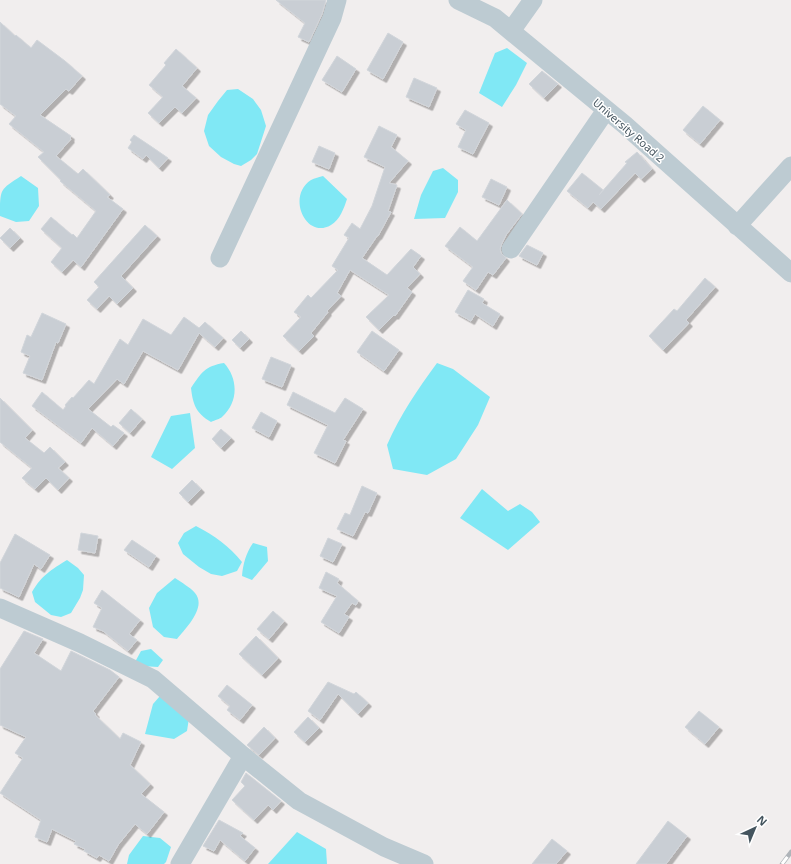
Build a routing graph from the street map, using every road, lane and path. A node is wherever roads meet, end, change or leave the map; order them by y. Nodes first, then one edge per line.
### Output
1 (337, 0) edge
2 (458, 0) edge
3 (532, 0) edge
4 (511, 31) junction
5 (606, 110) junction
6 (791, 166) edge
7 (737, 226) junction
8 (511, 249) dead end
9 (220, 258) dead end
10 (791, 273) edge
11 (0, 608) edge
12 (243, 756) junction
13 (180, 864) edge
14 (424, 864) edge

1 - 9 street
2 - 4 street, University Road 2
3 - 4 street
4 - 5 street, University Road 2
5 - 7 street, University Road 2
5 - 8 street
6 - 7 street
7 - 10 street, University Road 2
11 - 12 street
12 - 13 street
12 - 14 street

